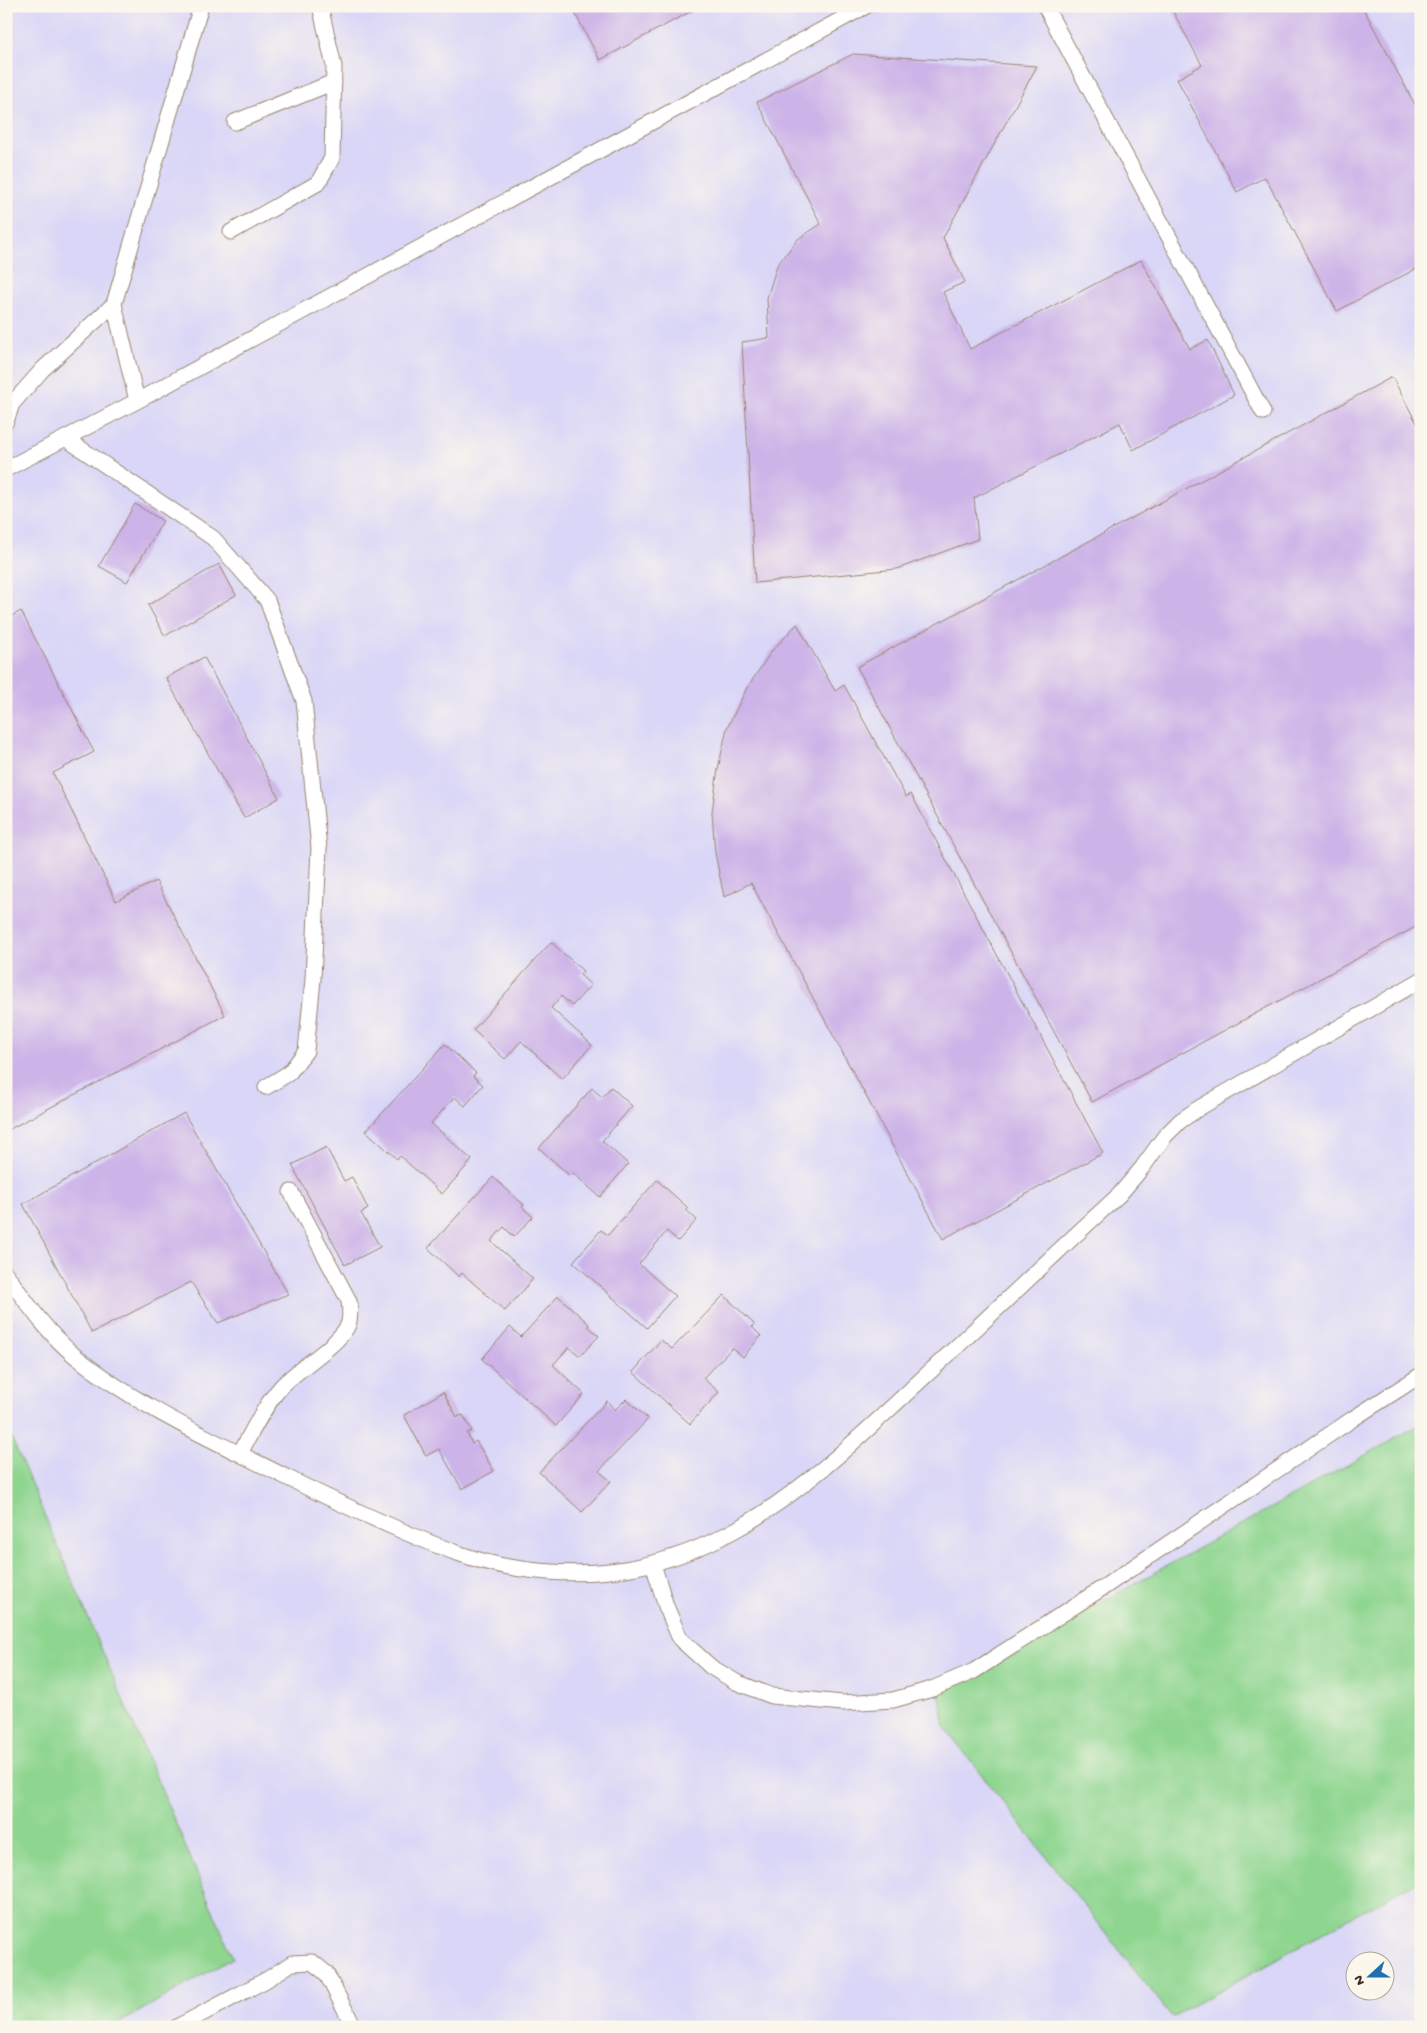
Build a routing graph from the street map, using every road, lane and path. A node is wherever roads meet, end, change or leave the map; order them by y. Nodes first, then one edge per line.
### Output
1 (201, 6) edge
2 (320, 6) edge
3 (866, 6) edge
4 (1045, 6) edge
5 (334, 82) junction
6 (235, 122) dead end
7 (231, 232) dead end
8 (114, 304) junction
9 (137, 401) junction
10 (1263, 412) dead end
11 (6, 421) edge
12 (65, 438) junction
13 (6, 469) edge
14 (1421, 980) edge
15 (266, 1087) dead end
16 (291, 1192) dead end
17 (6, 1274) edge
18 (1421, 1375) edge
19 (240, 1454) junction
20 (653, 1564) junction
21 (177, 2027) edge
22 (354, 2027) edge

1 - 8 lane
2 - 5 lane
3 - 9 lane
4 - 10 lane
5 - 6 lane
5 - 7 lane
8 - 9 lane
8 - 11 lane
9 - 12 lane
12 - 13 lane
12 - 15 lane
14 - 20 lane
16 - 19 lane
17 - 19 lane
18 - 20 lane
19 - 20 lane
21 - 22 lane

